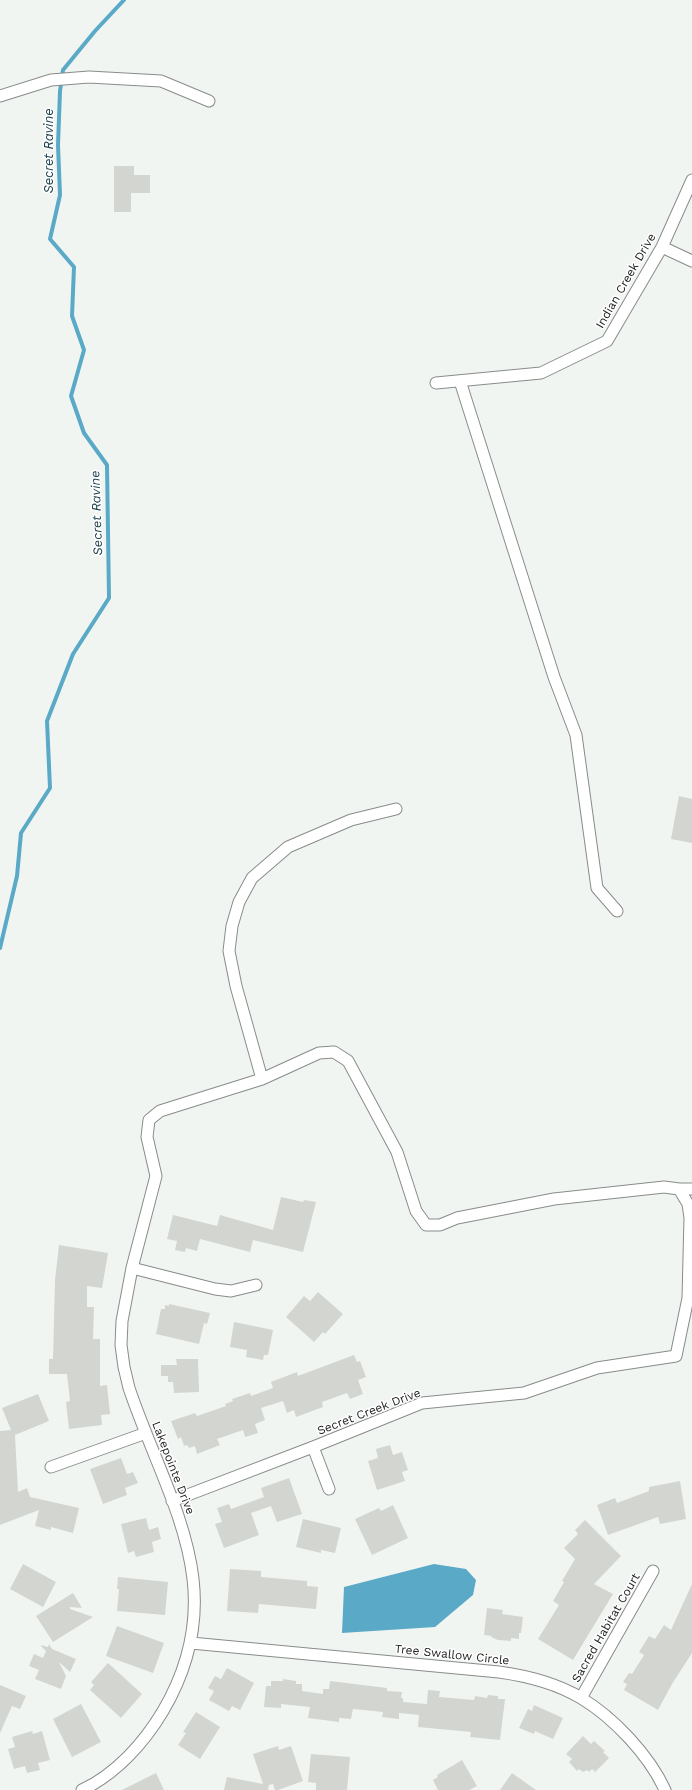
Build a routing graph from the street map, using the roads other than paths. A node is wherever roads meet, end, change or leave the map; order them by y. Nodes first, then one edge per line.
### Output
1 (0, 96) edge
2 (209, 101) dead end
3 (692, 180) edge
4 (662, 247) junction
5 (692, 261) edge
6 (460, 381) junction
7 (436, 383) dead end
8 (396, 809) dead end
9 (617, 911) dead end
10 (262, 1079) junction
11 (679, 1189) junction
12 (692, 1189) edge
13 (132, 1268) junction
14 (256, 1285) dead end
15 (146, 1433) junction
16 (313, 1448) junction
17 (51, 1467) dead end
18 (330, 1489) dead end
19 (172, 1501) junction
20 (653, 1571) dead end
21 (191, 1643) junction
22 (581, 1698) junction
23 (84, 1790) edge
24 (665, 1790) edge

1 - 2 street
3 - 4 street, Indian Creek Drive
4 - 5 street
4 - 6 street, Indian Creek Drive
6 - 7 street, Indian Creek Drive
6 - 9 street
8 - 10 street
10 - 11 street
10 - 13 street, Lakepointe Drive
11 - 12 street
11 - 16 street, Secret Creek Drive
13 - 14 street
13 - 15 street, Lakepointe Drive
15 - 17 street
15 - 19 street, Lakepointe Drive
16 - 18 street
16 - 19 street, Secret Creek Drive
19 - 21 street, Lakepointe Drive
20 - 22 street, Sacred Habitat Court
21 - 22 street, Tree Swallow Circle
21 - 23 street, Lakepointe Drive
22 - 24 street, Tree Swallow Circle

